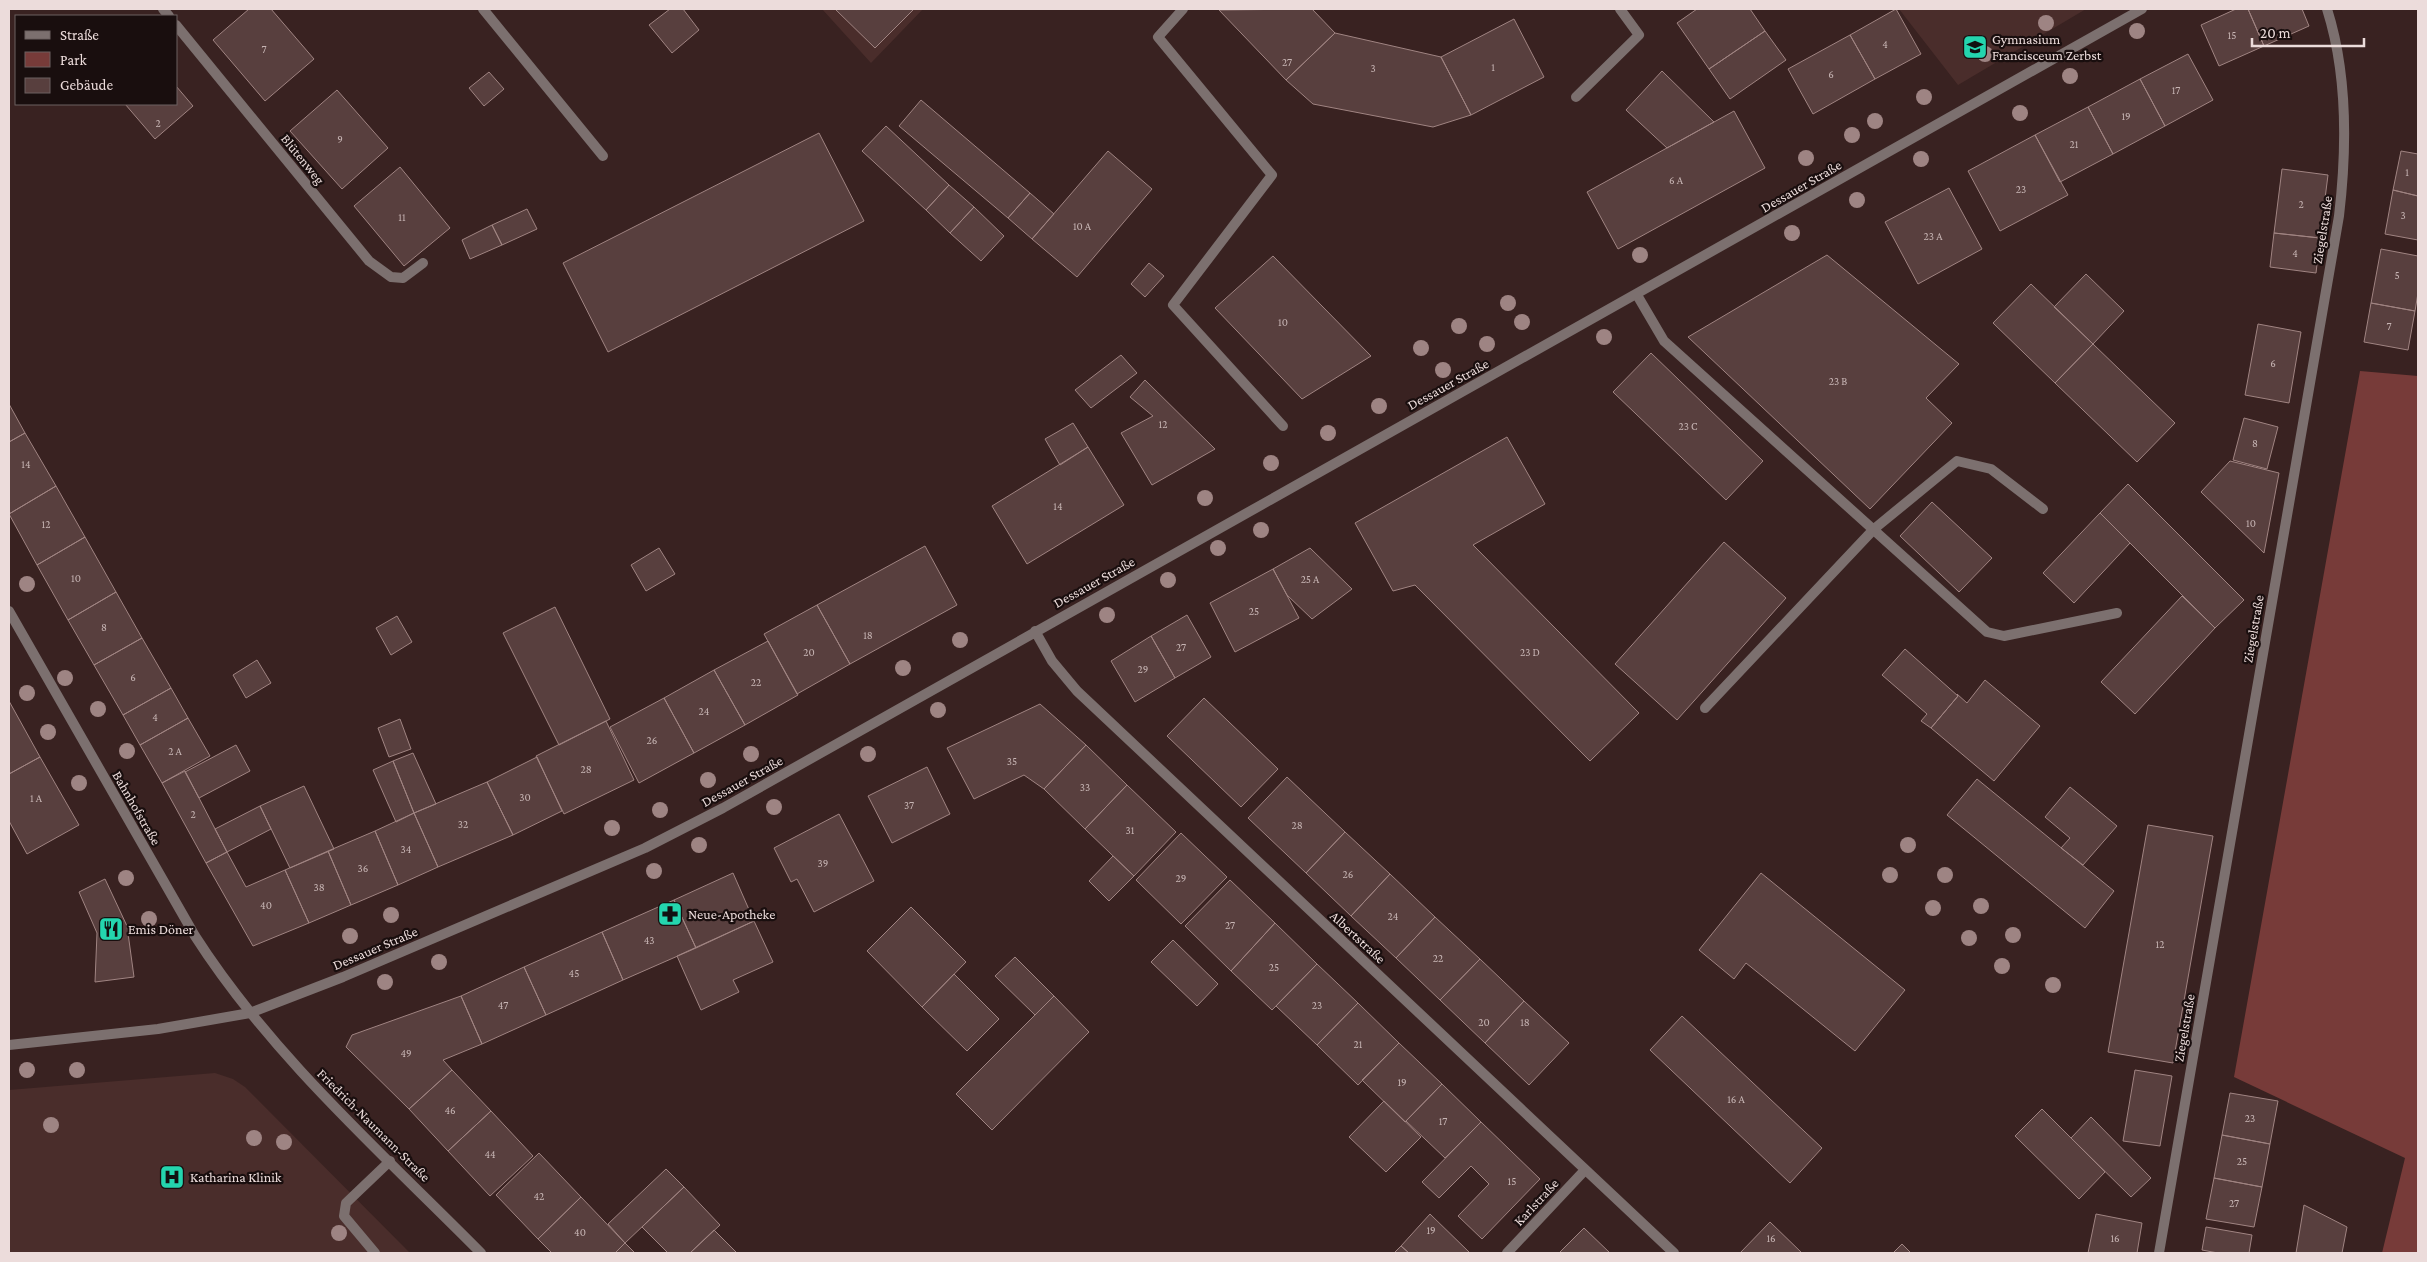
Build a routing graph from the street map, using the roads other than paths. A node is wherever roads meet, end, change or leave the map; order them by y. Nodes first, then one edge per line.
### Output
1 (483, 9) edge
2 (1183, 9) edge
3 (1620, 9) edge
4 (2142, 9) edge
5 (2327, 9) edge
6 (178, 27) edge
7 (1576, 97) dead end
8 (603, 156) dead end
9 (422, 263) dead end
10 (1637, 295) junction
11 (1284, 426) dead end
12 (2043, 509) dead end
13 (1874, 530) junction
14 (9, 611) edge
15 (2117, 613) dead end
16 (1035, 631) junction
17 (1705, 708) dead end
18 (250, 1013) junction
19 (9, 1045) edge
20 (390, 1161) junction
21 (1585, 1170) junction
22 (375, 1253) edge
23 (481, 1253) edge
24 (1507, 1253) edge
25 (1674, 1253) edge
26 (2159, 1253) edge

1 - 8 street
2 - 11 street
3 - 7 street
4 - 10 street, Dessauer Straße
5 - 26 street, Ziegelstraße
6 - 9 street, Blütenweg
10 - 13 street
10 - 16 street, Dessauer Straße
12 - 13 street
13 - 15 street
13 - 17 street
14 - 18 street, Bahnhofstraße
16 - 18 street, Dessauer Straße
16 - 21 street, Albertstraße
18 - 19 street, Dessauer Straße
18 - 20 street, Friedrich-Naumann-Straße
20 - 22 street
20 - 23 street, Friedrich-Naumann-Straße
21 - 24 street, Karlstraße
21 - 25 street, Albertstraße

